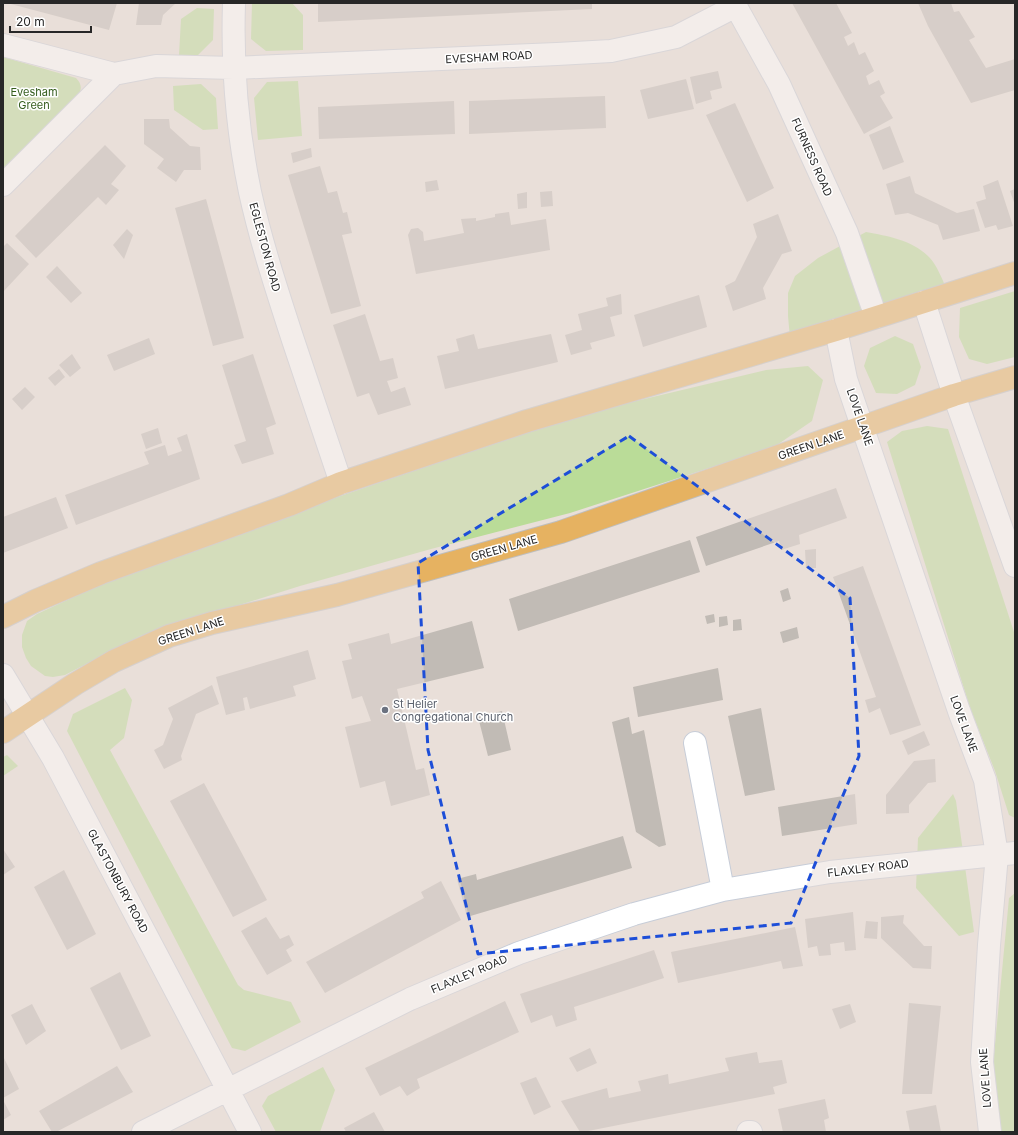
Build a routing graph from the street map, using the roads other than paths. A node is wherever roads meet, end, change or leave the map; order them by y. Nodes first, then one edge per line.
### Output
1 (234, 3) edge
2 (735, 4) edge
3 (3, 44) edge
4 (234, 68) junction
5 (114, 74) junction
6 (3, 186) edge
7 (1015, 273) edge
8 (924, 302) junction
9 (876, 317) junction
10 (836, 330) junction
11 (1015, 377) edge
12 (954, 395) junction
13 (863, 427) junction
14 (341, 483) junction
15 (1015, 566) edge
16 (3, 617) edge
17 (3, 675) edge
18 (27, 716) junction
19 (3, 732) edge
20 (695, 743) dead end
21 (1006, 854) edge
22 (723, 890) junction
23 (228, 1089) junction
24 (143, 1132) edge
25 (250, 1132) edge
26 (990, 1132) edge

1 - 4 street, EGLESTON ROAD
2 - 4 street, EVESHAM ROAD
2 - 9 street, FURNESS ROAD
3 - 5 street
4 - 5 street
4 - 14 street, EGLESTON ROAD
5 - 6 street
7 - 8 main road
8 - 9 main road
8 - 12 street
9 - 10 main road
10 - 13 street, LOVE LANE
10 - 14 main road
11 - 12 main road, GREEN LANE
12 - 13 main road, GREEN LANE
12 - 15 street
13 - 18 main road, GREEN LANE
13 - 21 street, LOVE LANE
14 - 16 main road
17 - 18 street, GLASTONBURY ROAD
18 - 19 main road, GREEN LANE
18 - 23 street, GLASTONBURY ROAD
20 - 22 street
21 - 22 street, FLAXLEY ROAD
21 - 26 street, LOVE LANE
22 - 23 street, FLAXLEY ROAD
23 - 24 street
23 - 25 street, GLASTONBURY ROAD

